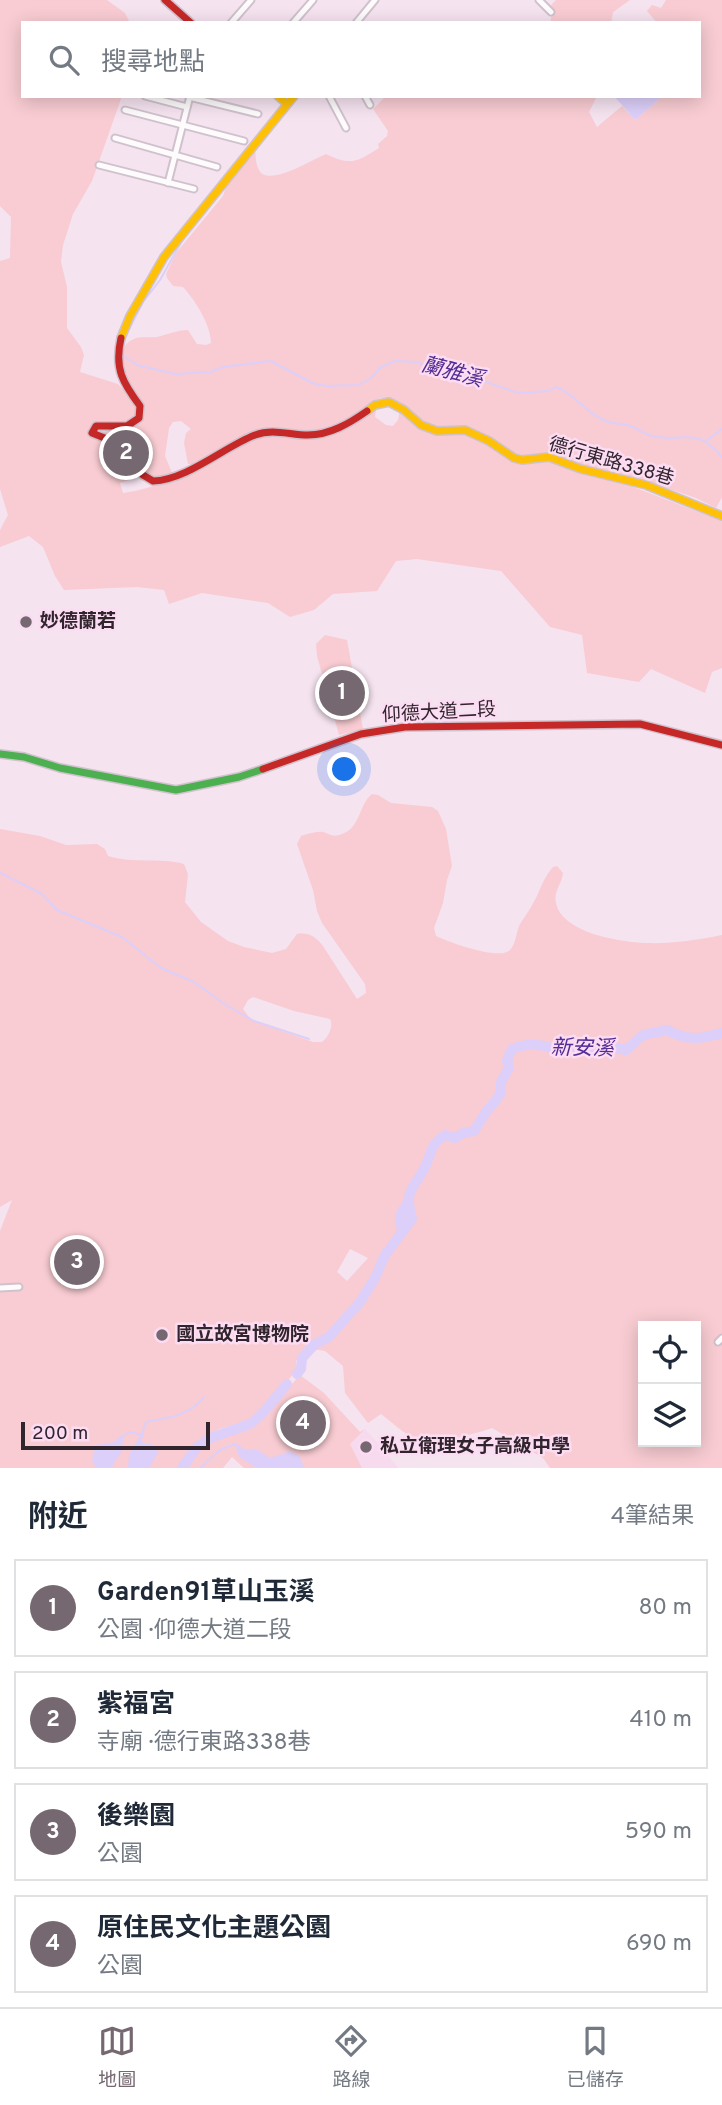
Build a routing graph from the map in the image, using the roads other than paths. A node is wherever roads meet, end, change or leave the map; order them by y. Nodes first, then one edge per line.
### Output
1 (165, 0) edge
2 (251, 0) edge
3 (313, 0) edge
4 (375, 0) edge
5 (539, 0) edge
6 (551, 12) dead end
7 (189, 21) edge
8 (233, 21) edge
9 (295, 21) edge
10 (358, 21) edge
11 (153, 98) edge
12 (190, 98) edge
13 (194, 98) edge
14 (280, 98) edge
15 (292, 98) edge
16 (330, 98) edge
17 (366, 98) edge
18 (288, 104) junction
19 (370, 104) dead end
20 (187, 107) junction
21 (125, 110) dead end
22 (258, 114) dead end
23 (182, 125) junction
24 (345, 128) dead end
25 (115, 138) dead end
26 (244, 141) dead end
27 (174, 155) junction
28 (99, 165) dead end
29 (217, 167) dead end
30 (168, 183) junction
31 (194, 189) dead end
32 (722, 516) edge
33 (722, 745) edge
34 (0, 754) edge
35 (19, 1287) dead end
36 (0, 1288) edge

1 - 7 street
2 - 8 street
3 - 9 street
4 - 10 street
5 - 6 street
11 - 20 street
12 - 20 street
13 - 22 street
14 - 18 street
15 - 18 street, 德行東路338巷
16 - 24 street
17 - 19 street
18 - 32 street, 德行東路338巷
20 - 23 street
21 - 23 street
23 - 26 street
23 - 27 street
25 - 27 street
27 - 29 street
27 - 30 street
28 - 30 street
30 - 31 street
33 - 34 street, 仰德大道二段
35 - 36 street

